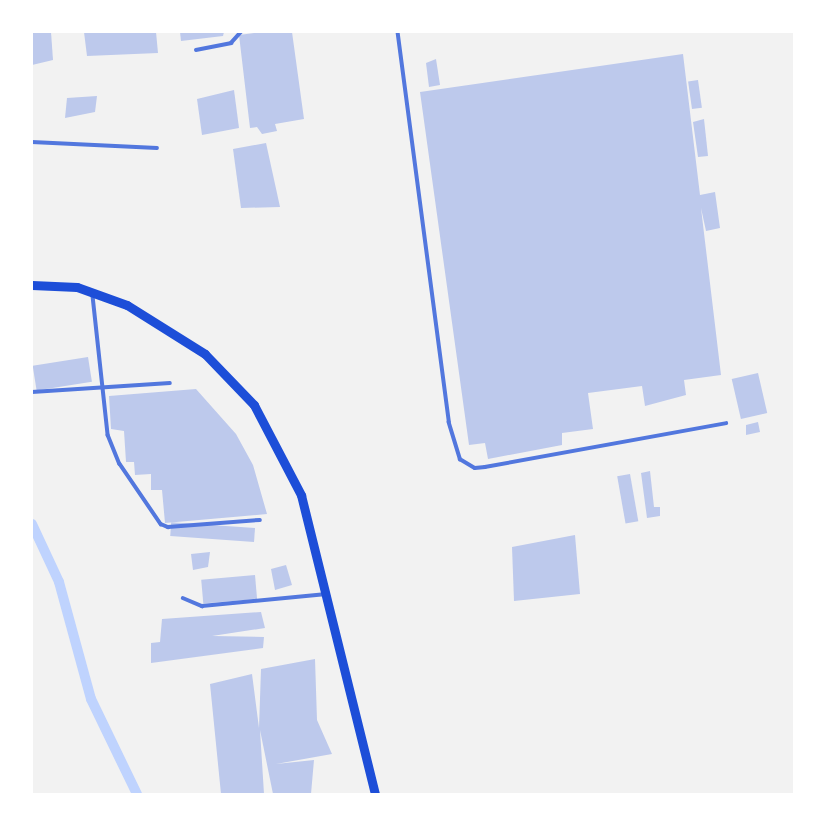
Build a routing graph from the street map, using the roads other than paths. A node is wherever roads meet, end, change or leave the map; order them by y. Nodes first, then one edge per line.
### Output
1 (241, 32) edge
2 (398, 32) edge
3 (196, 50) dead end
4 (32, 142) edge
5 (157, 148) dead end
6 (32, 285) edge
7 (93, 290) junction
8 (170, 383) dead end
9 (101, 388) junction
10 (32, 392) edge
11 (726, 423) dead end
12 (260, 520) dead end
13 (326, 594) junction
14 (183, 598) dead end
15 (375, 794) edge

1 - 3 lane
2 - 11 lane
4 - 5 lane
6 - 7 main road
7 - 9 lane
7 - 13 main road
8 - 9 lane
9 - 10 lane
9 - 12 lane
13 - 14 lane
13 - 15 main road

